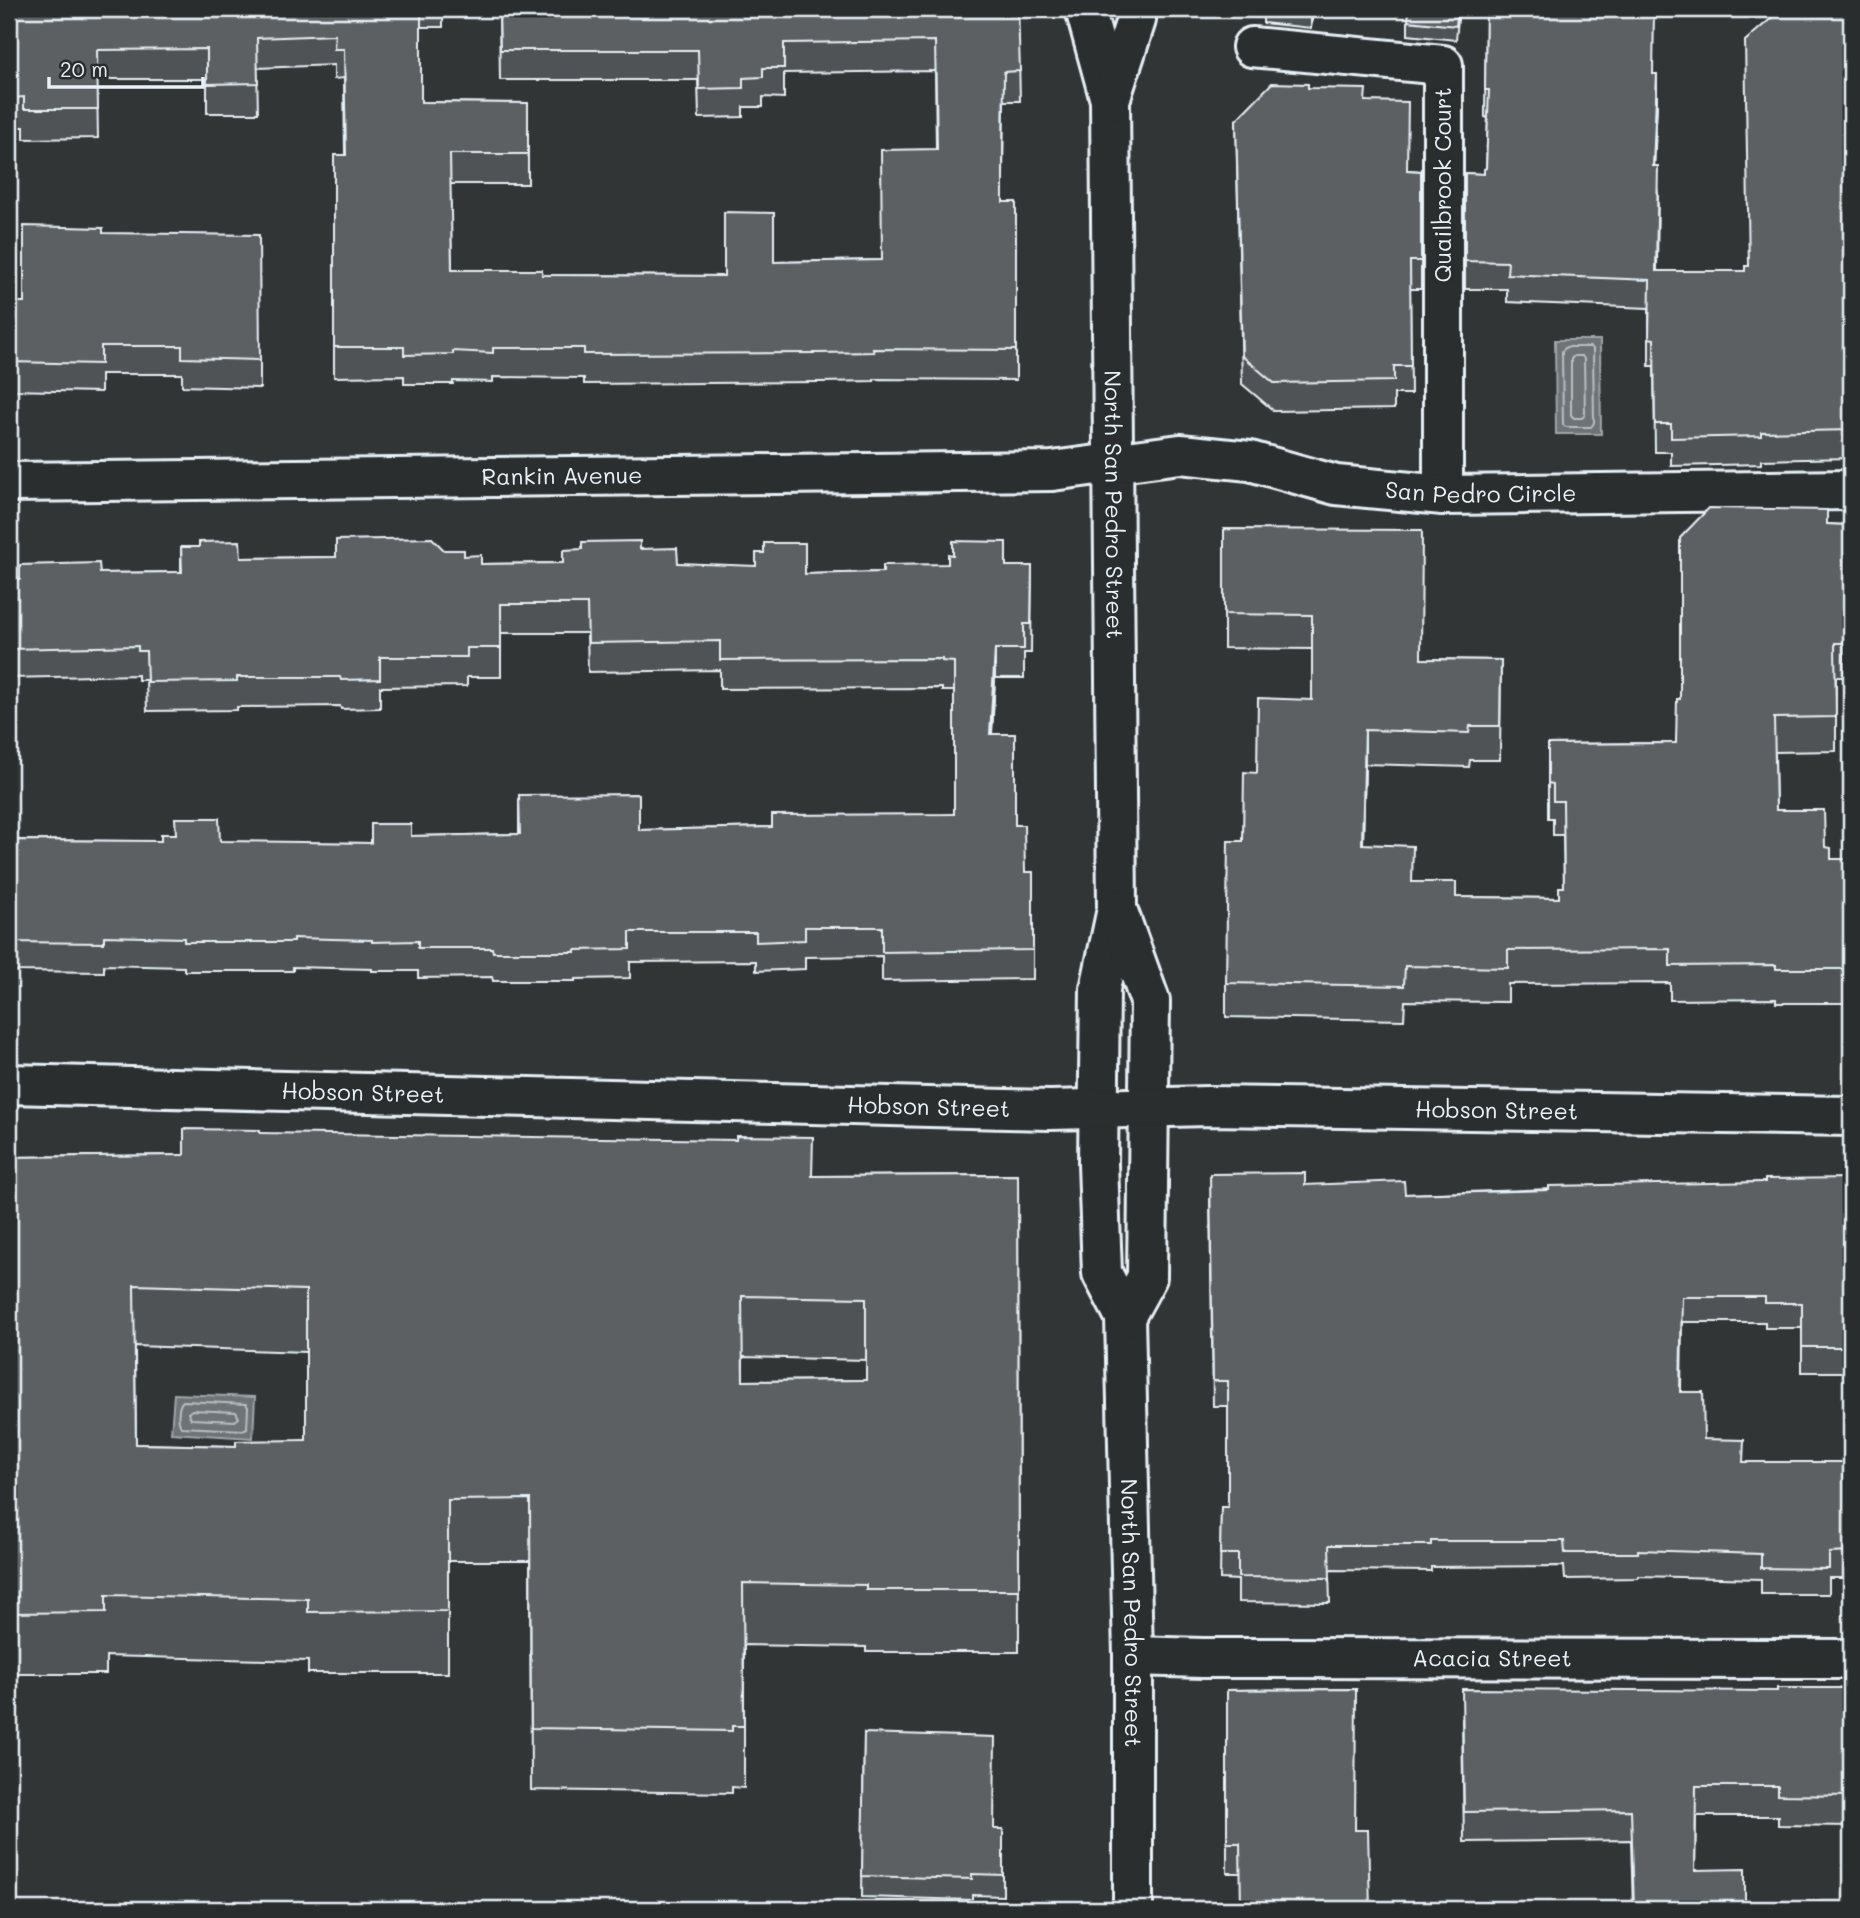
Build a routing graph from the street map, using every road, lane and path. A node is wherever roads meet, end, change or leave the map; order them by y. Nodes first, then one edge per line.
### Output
1 (1085, 9) edge
2 (1135, 9) edge
3 (1252, 47) dead end
4 (1110, 100) junction
5 (1114, 464) junction
6 (9, 482) edge
7 (1851, 490) edge
8 (1443, 495) junction
9 (1117, 909) junction
10 (9, 1084) edge
11 (1150, 1107) junction
12 (1097, 1109) junction
13 (1851, 1116) edge
14 (1125, 1317) junction
15 (1133, 1656) junction
16 (1851, 1659) edge
17 (1133, 1909) edge

1 - 4 street, North San Pedro Street
2 - 4 street, North San Pedro Street
3 - 8 street, Quailbrook Court
4 - 5 street, North San Pedro Street
5 - 6 street, Rankin Avenue
5 - 8 street, San Pedro Circle
5 - 9 street, North San Pedro Street
7 - 8 street, San Pedro Circle
9 - 11 street, North San Pedro Street
9 - 12 street, North San Pedro Street
10 - 12 street, Hobson Street
11 - 12 street, Hobson Street
11 - 13 street, Hobson Street
11 - 14 street, North San Pedro Street
12 - 14 street, North San Pedro Street
14 - 15 street, North San Pedro Street
15 - 16 street, Acacia Street
15 - 17 street, North San Pedro Street

